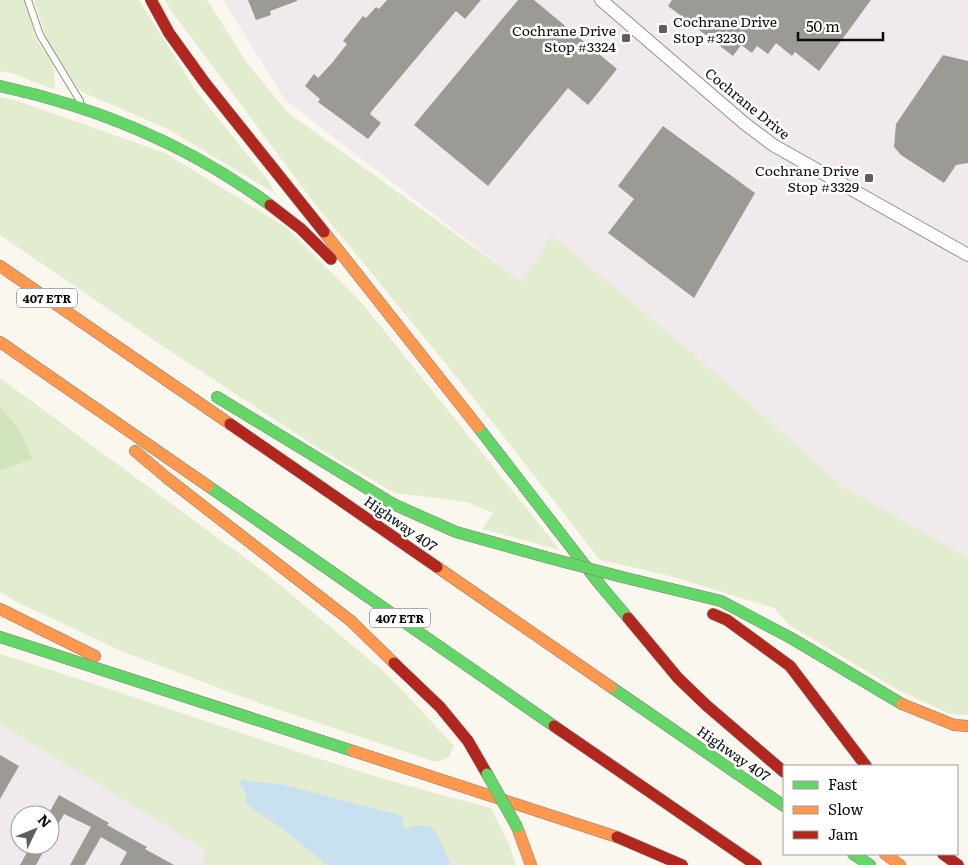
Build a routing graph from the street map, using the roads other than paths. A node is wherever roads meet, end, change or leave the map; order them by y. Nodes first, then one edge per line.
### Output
1 (28, 0) edge
2 (152, 0) edge
3 (601, 0) edge
4 (0, 86) edge
5 (85, 108) junction
6 (968, 255) edge
7 (0, 266) edge
8 (397, 322) junction
9 (94, 330) junction
10 (0, 342) edge
11 (152, 356) dead end
12 (44, 372) junction
13 (209, 392) dead end
14 (622, 577) junction
15 (0, 609) edge
16 (0, 637) edge
17 (185, 697) junction
18 (968, 726) edge
19 (865, 765) edge
20 (783, 771) edge
21 (783, 805) edge
22 (855, 855) edge
23 (886, 855) edge
24 (944, 855) edge
25 (531, 865) edge
26 (682, 865) edge
27 (756, 865) edge
28 (870, 865) edge
29 (900, 865) edge
30 (958, 865) edge

1 - 5 lane
2 - 8 highway
3 - 6 street, Cochrane Drive
4 - 5 highway
5 - 8 highway
7 - 9 highway, Highway 407 / 407 ETR
8 - 20 highway
9 - 11 highway
9 - 21 highway, Highway 407 / 407 ETR
10 - 12 highway, 407 ETR
12 - 25 highway, bridge
12 - 27 highway, 407 ETR
13 - 14 highway, bridge
14 - 18 highway
14 - 19 highway
15 - 17 highway
16 - 17 highway
17 - 26 highway
22 - 28 highway
23 - 29 highway
24 - 30 highway

